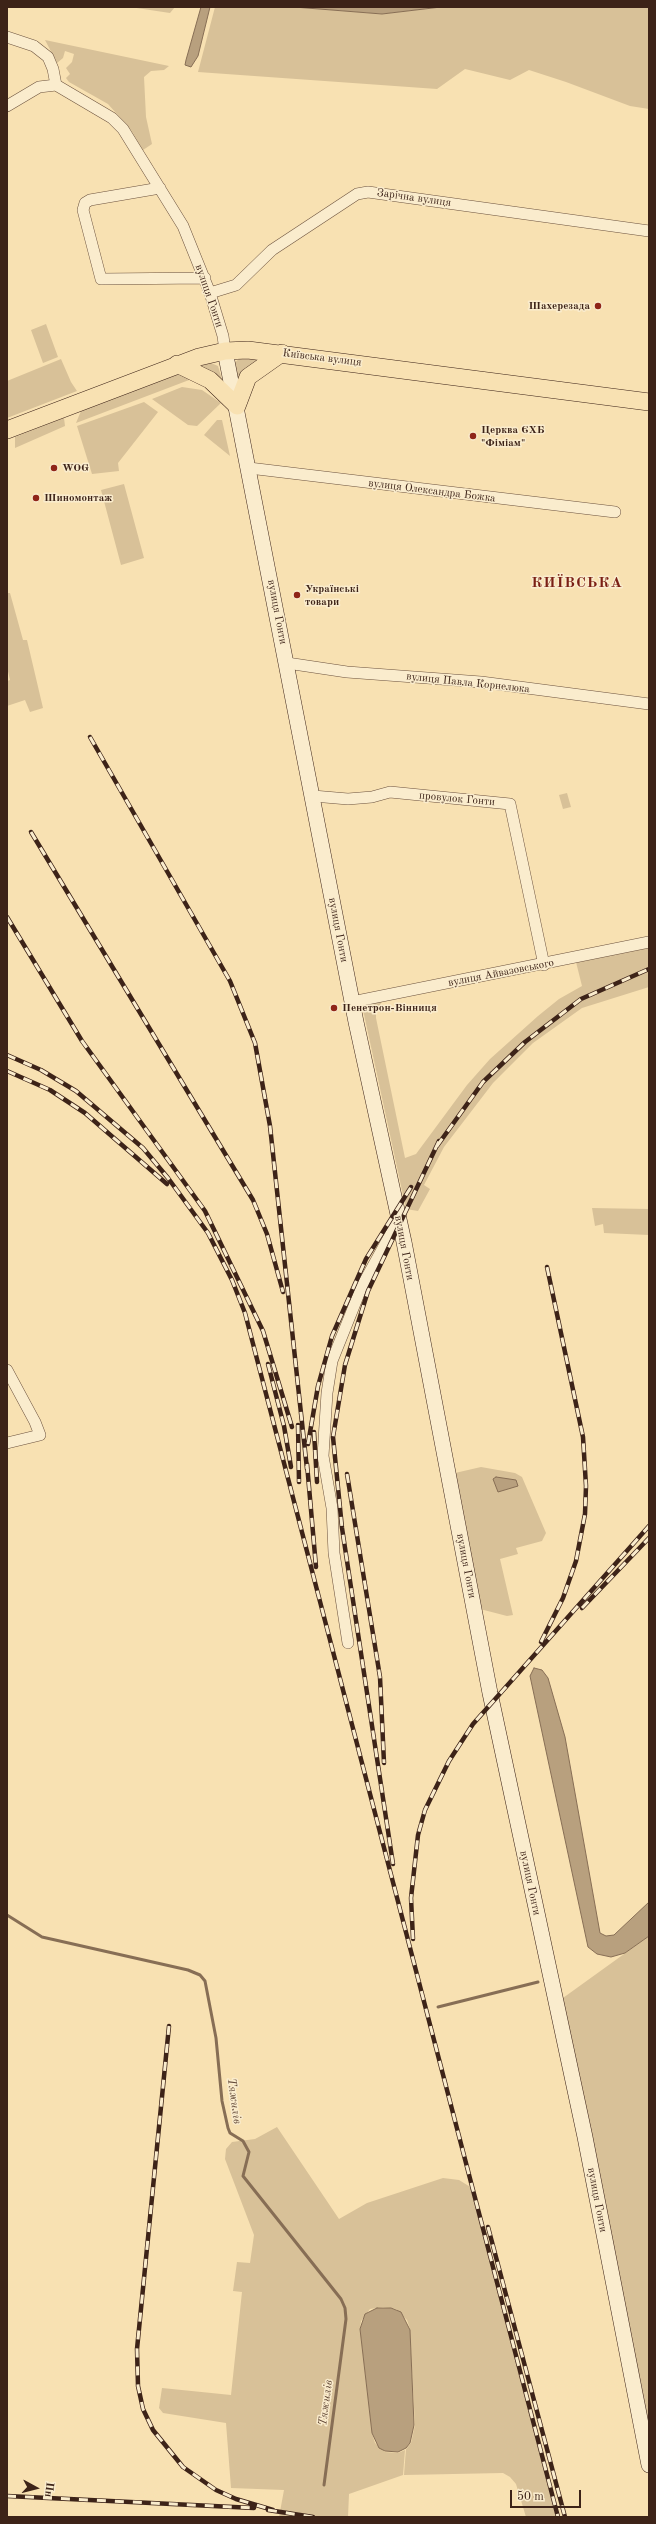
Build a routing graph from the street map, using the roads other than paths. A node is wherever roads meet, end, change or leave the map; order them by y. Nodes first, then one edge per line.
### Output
1 (7, 37) edge
2 (56, 85) junction
3 (7, 106) edge
4 (160, 188) junction
5 (649, 231) edge
6 (205, 278) junction
7 (210, 294) junction
8 (225, 351) junction
9 (282, 353) junction
10 (177, 364) junction
11 (649, 402) edge
12 (237, 406) junction
13 (7, 430) edge
14 (249, 468) junction
15 (615, 512) dead end
16 (287, 663) junction
17 (649, 704) edge
18 (313, 796) junction
19 (649, 942) edge
20 (544, 965) junction
21 (352, 1002) junction
22 (399, 1219) junction
23 (7, 1370) edge
24 (7, 1443) edge
25 (348, 1643) dead end
26 (649, 2465) edge

1 - 2 street
2 - 3 street
2 - 4 street, вулиця Гонти
4 - 6 street, вулиця Гонти
4 - 6 street
5 - 7 street, Зарічна вулиця
6 - 7 street, вулиця Гонти
7 - 8 street, вулиця Гонти
8 - 9 main road, Київська вулиця
8 - 10 main road, Київська вулиця
8 - 12 street, вулиця Гонти
9 - 11 main road, Київська вулиця
9 - 12 main road
10 - 12 main road
10 - 13 main road, Київська вулиця
12 - 14 street, вулиця Гонти
14 - 15 street, вулиця Олександра Божка
14 - 16 street, вулиця Гонти
16 - 17 street, вулиця Павла Корнелюка
16 - 18 street, вулиця Гонти
18 - 20 street, провулок Гонти
18 - 21 street, вулиця Гонти
19 - 20 street, вулиця Айвазовського
20 - 21 street, вулиця Айвазовського
21 - 22 street, вулиця Гонти
22 - 25 street
22 - 26 street, вулиця Гонти
23 - 24 street

